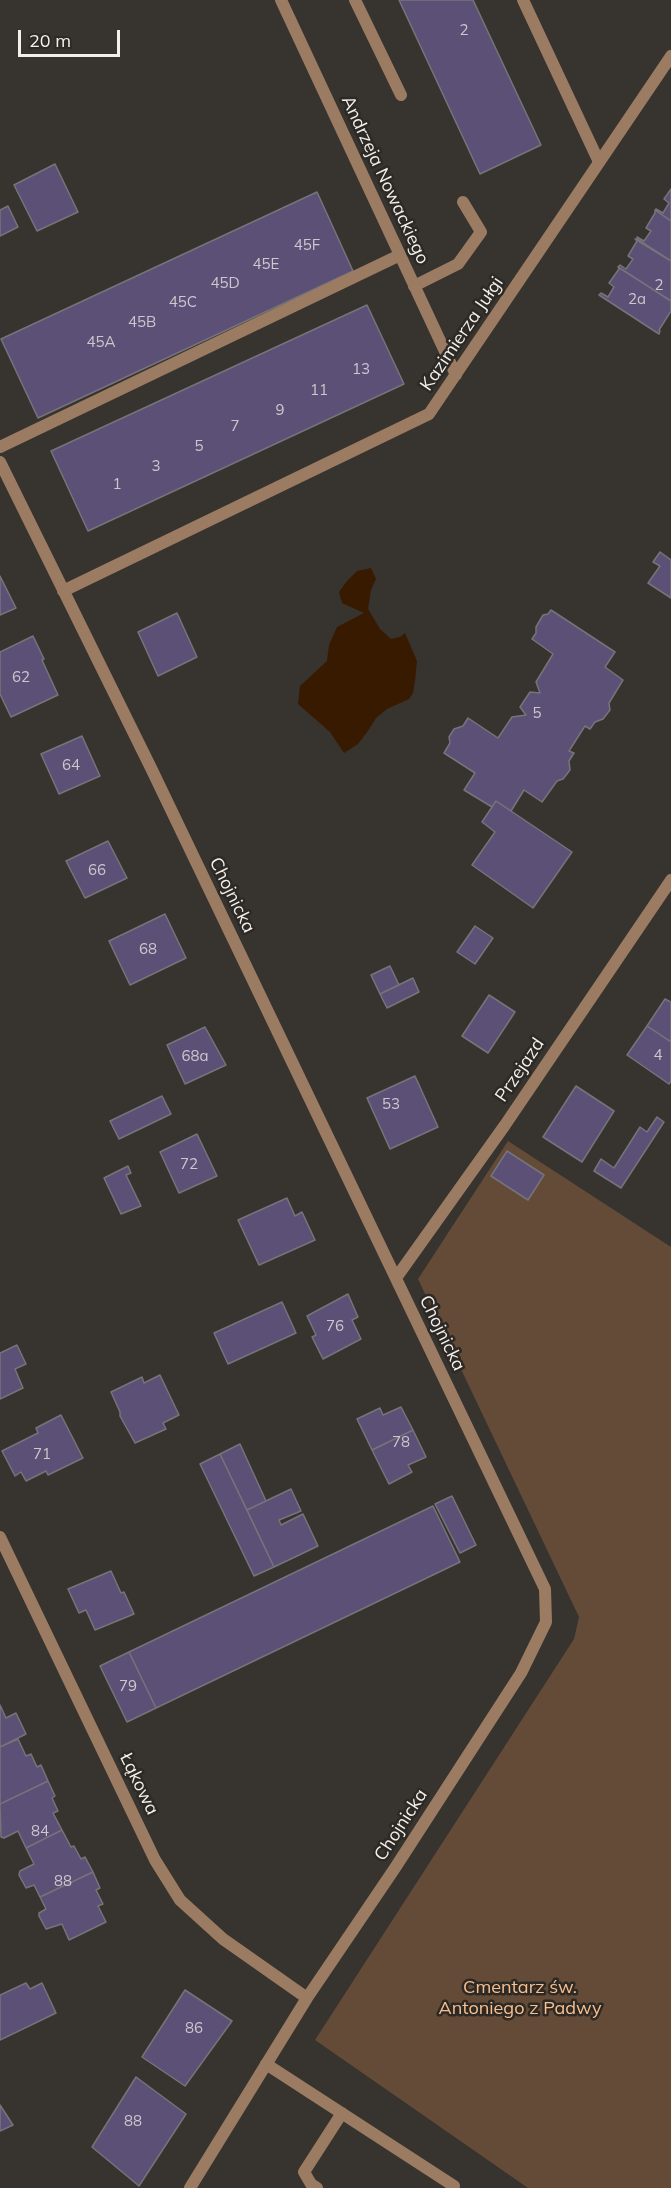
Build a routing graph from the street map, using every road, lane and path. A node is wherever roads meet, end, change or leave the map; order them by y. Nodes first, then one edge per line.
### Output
1 (281, 0) edge
2 (355, 0) edge
3 (523, 0) edge
4 (671, 56) edge
5 (400, 95) dead end
6 (599, 162) junction
7 (463, 202) dead end
8 (400, 255) junction
9 (414, 286) junction
10 (456, 375) junction
11 (0, 447) edge
12 (0, 462) edge
13 (63, 591) junction
14 (671, 880) edge
15 (396, 1278) junction
16 (0, 1537) edge
17 (307, 1998) junction
18 (266, 2064) junction
19 (342, 2113) junction
20 (454, 2186) dead end
21 (190, 2188) edge
22 (317, 2188) edge

1 - 8 street, Andrzeja Nowackiego
2 - 5 street
3 - 6 street
4 - 6 street, Kazimierza Jułgi
6 - 10 street, Kazimierza Jułgi
7 - 9 street
8 - 9 street, Andrzeja Nowackiego
8 - 11 street
9 - 10 street, Andrzeja Nowackiego
10 - 13 street, Kazimierza Jułgi
12 - 13 street, Chojnicka
13 - 15 street, Chojnicka
14 - 15 street, Przejazd
15 - 17 street, Chojnicka
16 - 17 street, Łąkowa
17 - 18 street, Chojnicka
18 - 19 street
18 - 21 street, Chojnicka
19 - 20 street
19 - 22 street

